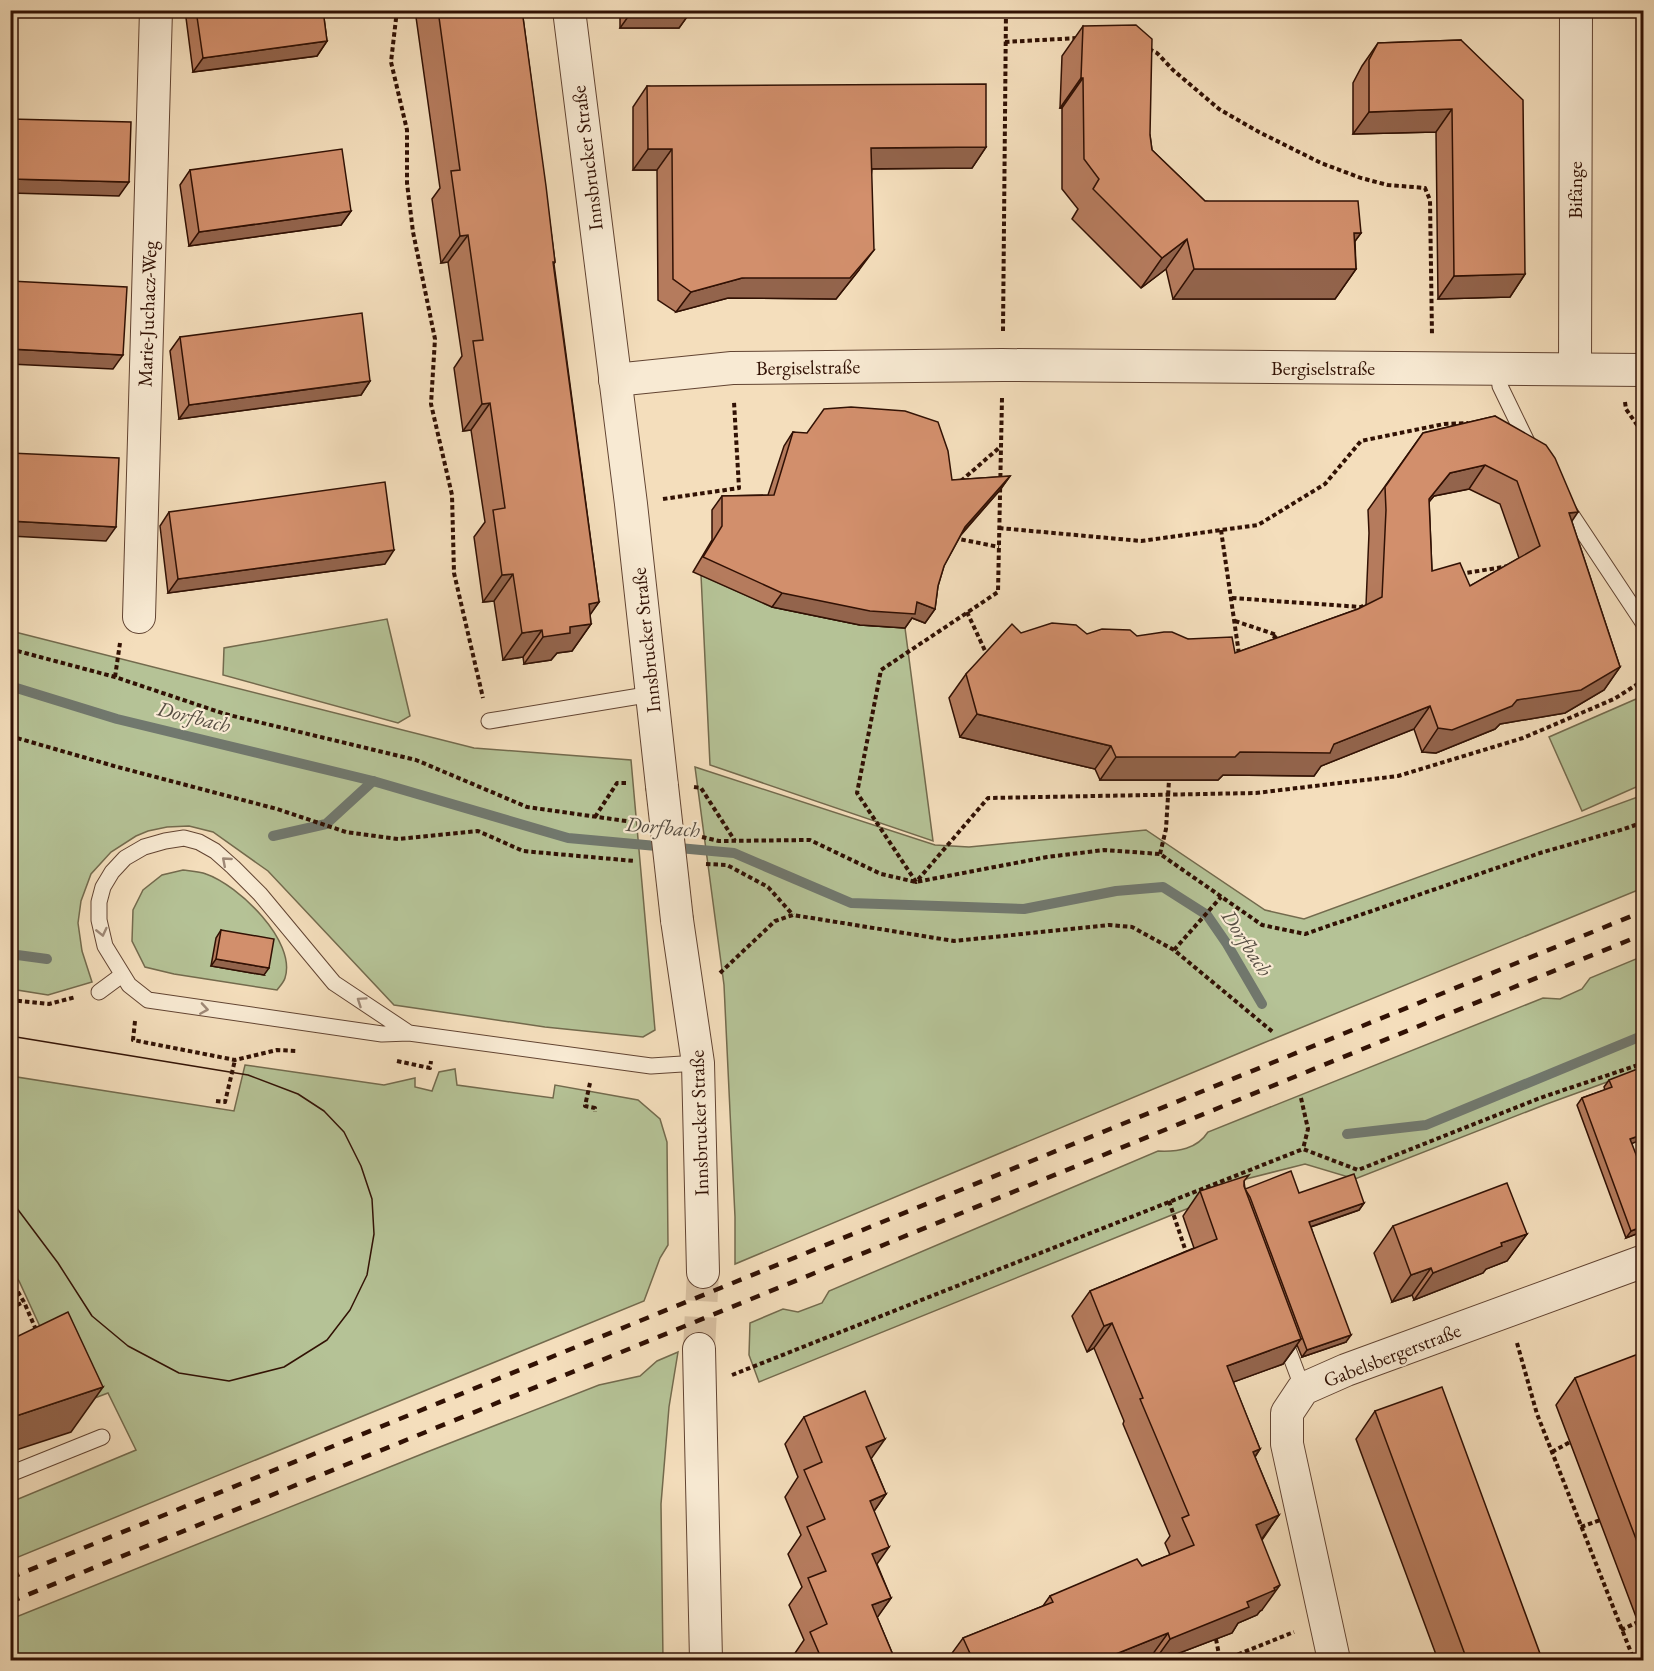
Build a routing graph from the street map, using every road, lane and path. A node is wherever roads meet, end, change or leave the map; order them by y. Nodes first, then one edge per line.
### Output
1 (156, 10) edge
2 (397, 10) edge
3 (569, 10) edge
4 (1006, 12) edge
5 (1576, 12) edge
6 (1080, 38) edge
7 (1005, 42) junction
8 (1142, 45) edge
9 (1002, 365) junction
10 (732, 368) junction
11 (1498, 368) junction
12 (1433, 369) junction
13 (1575, 369) junction
14 (1644, 370) edge
15 (615, 380) junction
16 (1517, 422) junction
17 (1001, 446) junction
18 (1540, 465) edge
19 (954, 487) edge
20 (1558, 494) edge
21 (632, 504) junction
22 (999, 528) junction
23 (1221, 530) junction
24 (953, 538) edge
25 (999, 547) junction
26 (1515, 565) edge
27 (1457, 574) edge
28 (1232, 598) junction
29 (1371, 603) edge
30 (967, 612) junction
31 (139, 617) dead end
32 (1235, 621) junction
33 (1644, 624) edge
34 (10, 649) edge
35 (1262, 649) edge
36 (988, 657) edge
37 (1239, 660) edge
38 (1644, 680) edge
39 (652, 694) junction
40 (489, 721) joint
41 (10, 736) edge
42 (1168, 780) edge
43 (662, 786) junction
44 (1169, 795) junction
45 (595, 817) junction
46 (1644, 822) edge
47 (636, 823) dead end
48 (719, 841) dead end
49 (735, 841) junction
50 (1160, 854) junction
51 (641, 861) dead end
52 (727, 865) dead end
53 (916, 882) junction
54 (1221, 897) junction
55 (792, 915) junction
56 (1174, 950) junction
57 (122, 975) junction
58 (715, 978) dead end
59 (99, 992) joint
60 (10, 1000) edge
61 (136, 1015) dead end
62 (1274, 1033) dead end
63 (409, 1034) junction
64 (434, 1037) junction
65 (301, 1051) dead end
66 (594, 1057) junction
67 (234, 1060) junction
68 (394, 1061) dead end
69 (1644, 1062) edge
70 (698, 1063) junction
71 (1301, 1098) dead end
72 (216, 1101) dead end
73 (595, 1112) dead end
74 (1303, 1149) junction
75 (1168, 1202) junction
76 (1188, 1256) edge
77 (1644, 1261) edge
78 (704, 1272) tunnel mouth
79 (10, 1279) edge
80 (24, 1302) junction
81 (10, 1308) edge
82 (1508, 1311) junction
83 (1280, 1325) edge
84 (38, 1334) edge
85 (699, 1349) tunnel mouth
86 (699, 1382) junction
87 (1303, 1389) junction
88 (102, 1437) edge
89 (1570, 1442) dead end
90 (1552, 1452) junction
91 (10, 1474) edge
92 (1600, 1520) dead end
93 (1581, 1527) junction
94 (1326, 1619) junction
95 (1638, 1622) dead end
96 (1621, 1630) junction
97 (1216, 1639) edge
98 (706, 1660) edge
99 (1222, 1660) edge
100 (1334, 1660) edge
101 (1634, 1660) edge

1 - 31 street, Marie-Juchacz-Weg
2 - 40 path
3 - 15 street, Innsbrucker Straße
4 - 5 path
4 - 7 path
5 - 13 street, Bifänge
6 - 7 path
7 - 9 path
8 - 12 path
9 - 10 street, Bergiselstraße
9 - 12 street, Bergiselstraße
9 - 17 path
10 - 15 street, Bergiselstraße
10 - 21 path
11 - 12 street, Bergiselstraße
11 - 13 street, Bergiselstraße
11 - 16 lane
13 - 14 street, Bergiselstraße
15 - 21 street, Innsbrucker Straße
16 - 18 lane
16 - 23 path
17 - 19 path
17 - 22 path
20 - 33 lane
21 - 39 street, Innsbrucker Straße
22 - 23 path
22 - 25 path
23 - 28 path
24 - 25 path
25 - 30 path
26 - 27 path
28 - 29 path
28 - 32 path
30 - 36 path
30 - 53 path
32 - 35 path
32 - 37 path
34 - 45 path
38 - 44 path
39 - 40 lane
39 - 43 street, Innsbrucker Straße
41 - 51 path
42 - 44 path
43 - 45 path
43 - 49 path
43 - 70 street, Innsbrucker Straße, bridge
44 - 50 path
44 - 53 path
45 - 47 path
46 - 54 path
48 - 49 path
49 - 53 path
50 - 53 path
50 - 54 path
52 - 55 path
54 - 56 path
55 - 56 path
55 - 58 path
56 - 62 path
57 - 59 lane
57 -> 63 lane
63 -> 57 lane
59 - 60 path
61 - 67 path
63 - 64 lane
64 - 66 lane
64 - 68 path
65 - 67 path
66 - 70 lane
66 - 73 path
67 - 72 path
69 - 74 path
70 - 78 street, Innsbrucker Straße
71 - 74 path
74 - 75 path
75 - 76 path
75 - 86 path
77 - 82 street, Gabelsbergerstraße
79 - 80 path
80 - 81 path
80 - 84 path
82 - 87 street, Gabelsbergerstraße
82 - 90 path
83 - 87 lane
85 - 86 street
86 - 98 street
87 - 94 street, Gabelsbergerstraße
88 - 91 lane
89 - 90 path
90 - 93 path
92 - 93 path
93 - 96 path
94 - 99 path
94 - 100 street, Gabelsbergerstraße
95 - 96 path
96 - 101 path
97 - 99 path

